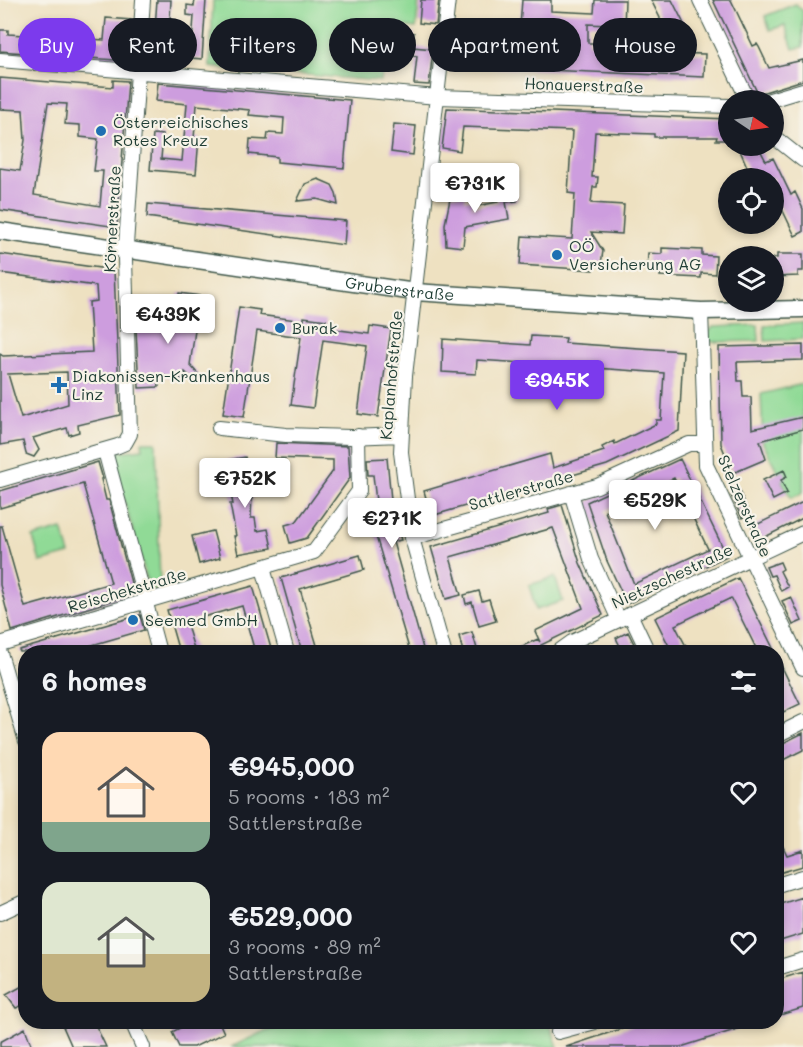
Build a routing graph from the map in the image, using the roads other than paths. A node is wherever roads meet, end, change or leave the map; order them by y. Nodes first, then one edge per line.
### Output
1 (143, 0) edge
2 (448, 0) edge
3 (700, 0) edge
4 (142, 18) edge
5 (0, 60) edge
6 (108, 69) edge
7 (138, 72) edge
8 (150, 72) edge
9 (743, 90) edge
10 (803, 90) edge
11 (784, 96) edge
12 (438, 97) junction
13 (718, 106) edge
14 (784, 145) edge
15 (803, 160) edge
16 (0, 231) edge
17 (126, 248) junction
18 (415, 292) junction
19 (803, 309) edge
20 (701, 311) junction
21 (219, 428) dead end
22 (401, 435) junction
23 (358, 436) junction
24 (704, 444) junction
25 (105, 451) junction
26 (0, 480) edge
27 (571, 494) junction
28 (803, 533) edge
29 (412, 538) junction
30 (749, 558) junction
31 (263, 568) junction
32 (147, 600) junction
33 (624, 617) junction
34 (0, 644) edge
35 (157, 645) edge
36 (285, 645) edge
37 (442, 645) edge
38 (568, 645) edge
39 (643, 645) edge
40 (0, 653) edge
41 (803, 668) edge
42 (18, 714) edge
43 (803, 722) edge
44 (784, 732) edge
45 (803, 878) edge
46 (784, 883) edge
47 (18, 905) edge
48 (0, 913) edge
49 (803, 960) edge
50 (784, 966) edge
51 (135, 1029) edge
52 (569, 1029) edge
53 (558, 1032) dead end
54 (143, 1047) edge

1 - 4 street, Körnerstraße
2 - 12 street, Kaplanhofstraße
3 - 9 street
5 - 6 street, Honauerstraße
7 - 17 street, Körnerstraße
8 - 12 street, Honauerstraße
10 - 11 street
12 - 13 street, Honauerstraße
12 - 18 street, Kaplanhofstraße
14 - 15 street
16 - 17 main road, Gruberstraße
17 - 18 main road, Gruberstraße
17 - 25 street, Körnerstraße
18 - 20 main road, Gruberstraße
18 - 22 street, Kaplanhofstraße
19 - 20 main road, Gruberstraße
20 - 24 street, Stelzerstraße
21 - 23 street
22 - 23 street
22 - 29 street, Kaplanhofstraße
23 - 31 street, Reischekstraße
24 - 27 street, Sattlerstraße
24 - 30 street, Stelzerstraße
25 - 26 street
25 - 32 street
27 - 29 street, Sattlerstraße
27 - 33 street
28 - 30 street, Nietzschestraße
29 - 37 street, Kaplanhofstraße
30 - 33 street, Nietzschestraße
30 - 41 street, Stelzerstraße
31 - 32 street, Reischekstraße
31 - 36 street
32 - 34 street, Reischekstraße
32 - 35 street
33 - 38 street, Nietzschestraße
33 - 39 street
40 - 42 street
43 - 44 street
45 - 46 street
47 - 48 street
49 - 50 street
51 - 54 street
52 - 53 street

